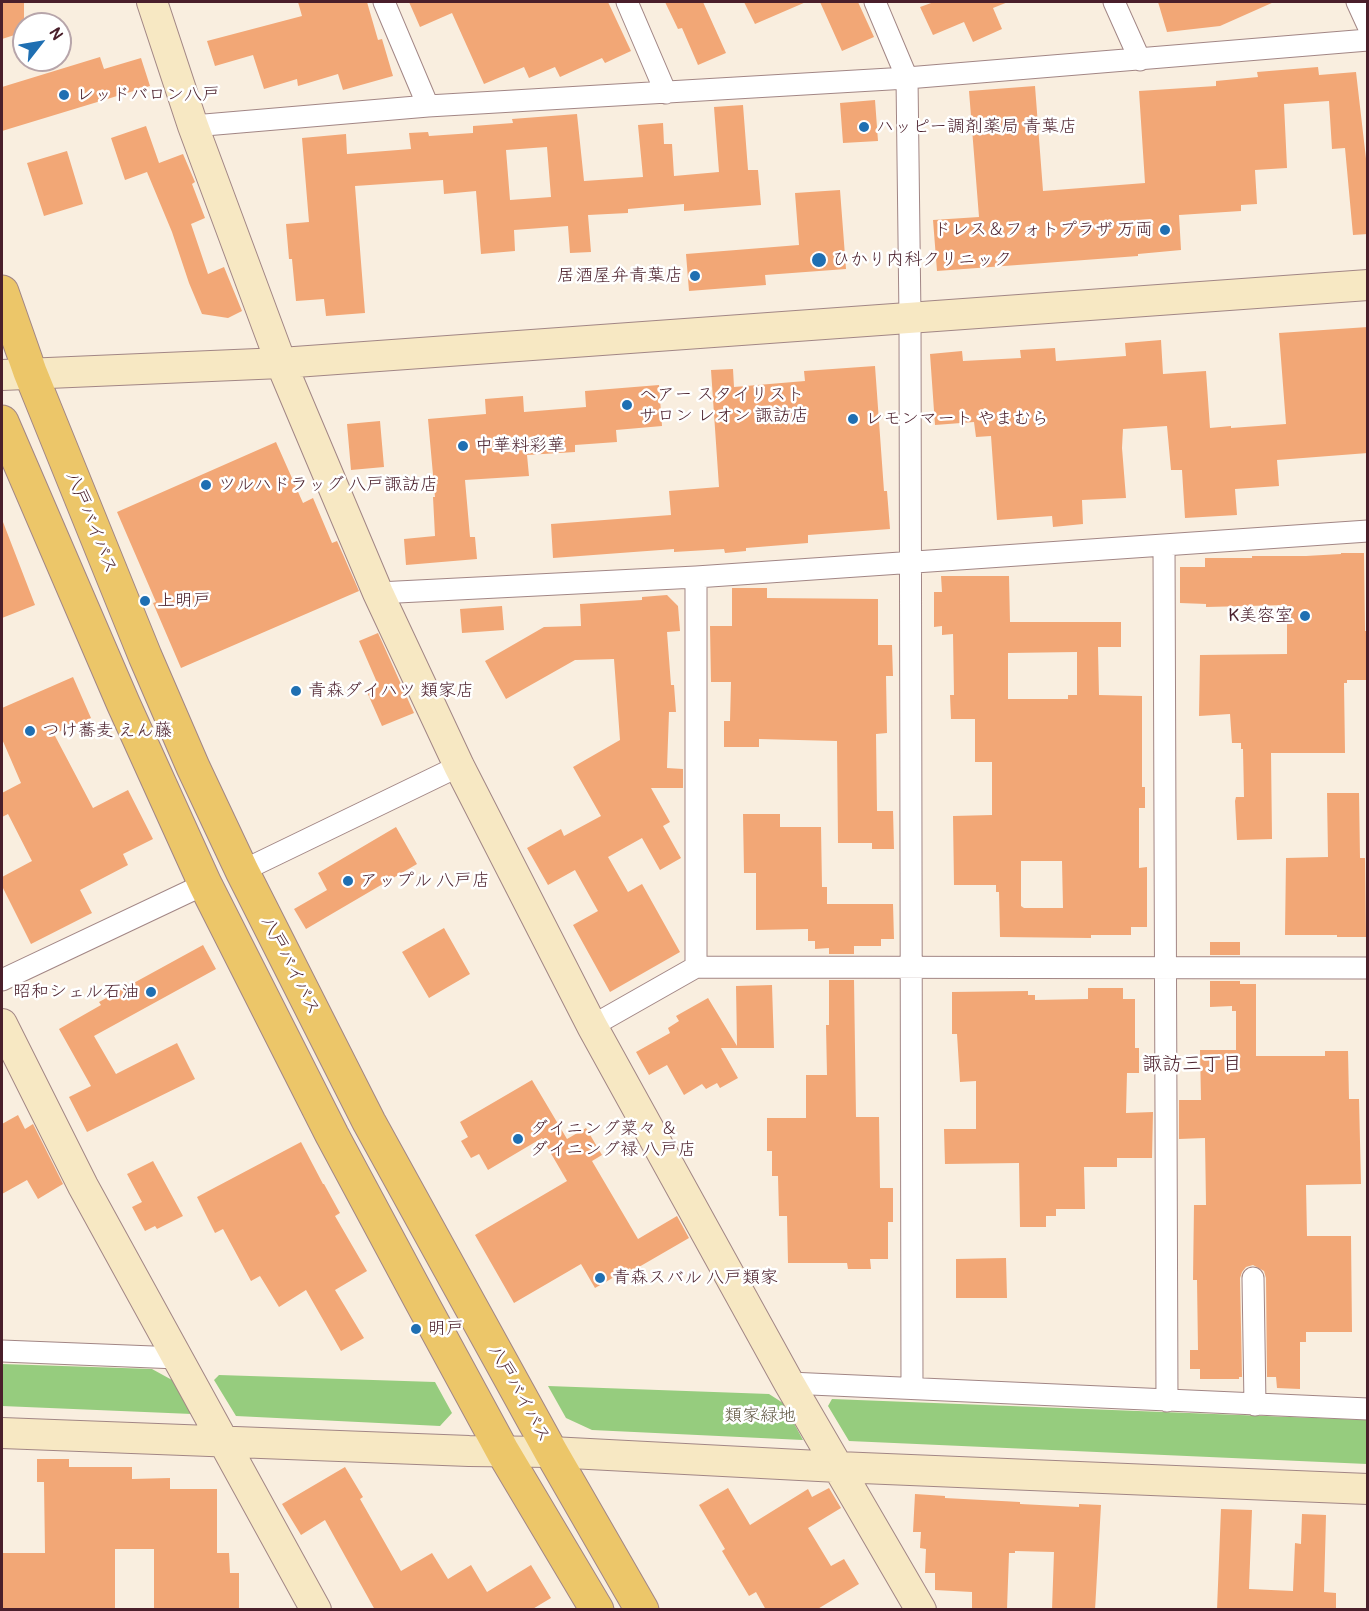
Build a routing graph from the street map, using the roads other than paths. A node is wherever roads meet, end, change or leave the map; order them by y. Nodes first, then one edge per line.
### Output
1 (152, 2) edge
2 (384, 2) edge
3 (627, 2) edge
4 (875, 2) edge
5 (1114, 2) edge
6 (1357, 2) edge
7 (1368, 26) edge
8 (1368, 40) edge
9 (1140, 60) junction
10 (907, 78) junction
11 (666, 93) junction
12 (428, 106) junction
13 (192, 126) junction
14 (1368, 285) edge
15 (2, 292) edge
16 (910, 318) junction
17 (281, 363) junction
18 (16, 374) edge
19 (2, 422) edge
20 (1368, 531) edge
21 (1164, 545) junction
22 (909, 562) junction
23 (696, 577) junction
24 (378, 593) junction
25 (459, 766) junction
26 (242, 871) junction
27 (205, 884) junction
28 (696, 967) junction
29 (910, 968) junction
30 (1368, 968) edge
31 (1167, 969) junction
32 (2, 980) edge
33 (2, 1024) edge
34 (592, 1026) junction
35 (1253, 1278) dead end
36 (2, 1351) edge
37 (178, 1358) junction
38 (789, 1383) junction
39 (912, 1387) junction
40 (1167, 1401) junction
41 (1256, 1405) junction
42 (1368, 1409) edge
43 (2, 1433) edge
44 (222, 1441) junction
45 (503, 1452) junction
46 (551, 1452) junction
47 (838, 1467) junction
48 (1368, 1489) edge
49 (316, 1610) edge
50 (597, 1610) edge
51 (642, 1610) edge
52 (921, 1610) edge

1 - 13 street
2 - 12 street
3 - 11 street
4 - 10 street
5 - 9 street
6 - 7 street
8 - 9 street
9 - 10 street
10 - 11 street
10 - 16 street
11 - 12 street
12 - 13 street
13 - 17 street
14 - 16 street
15 - 18 highway, 八戸バイパス
16 - 17 street
16 - 22 street
17 - 18 street
17 - 24 street
18 - 26 highway, 八戸バイパス
19 - 27 highway
20 - 21 street
21 - 22 street
21 - 31 street
22 - 23 street
22 - 29 street
23 - 24 street
23 - 28 street
24 - 25 street
25 - 26 street
25 - 34 street
26 - 46 highway, 八戸バイパス
27 - 32 street
27 - 45 highway
28 - 29 street
28 - 34 street
29 - 31 street
29 - 39 street
30 - 31 street
31 - 40 street
33 - 37 street
34 - 38 street
35 - 41 street
36 - 37 street
37 - 44 street
38 - 39 street
38 - 47 street
39 - 40 street
40 - 41 street
41 - 42 street
43 - 44 street
44 - 45 street
44 - 49 street
45 - 46 street
45 - 50 highway
46 - 47 street
46 - 51 highway, 八戸バイパス
47 - 48 street
47 - 52 street

